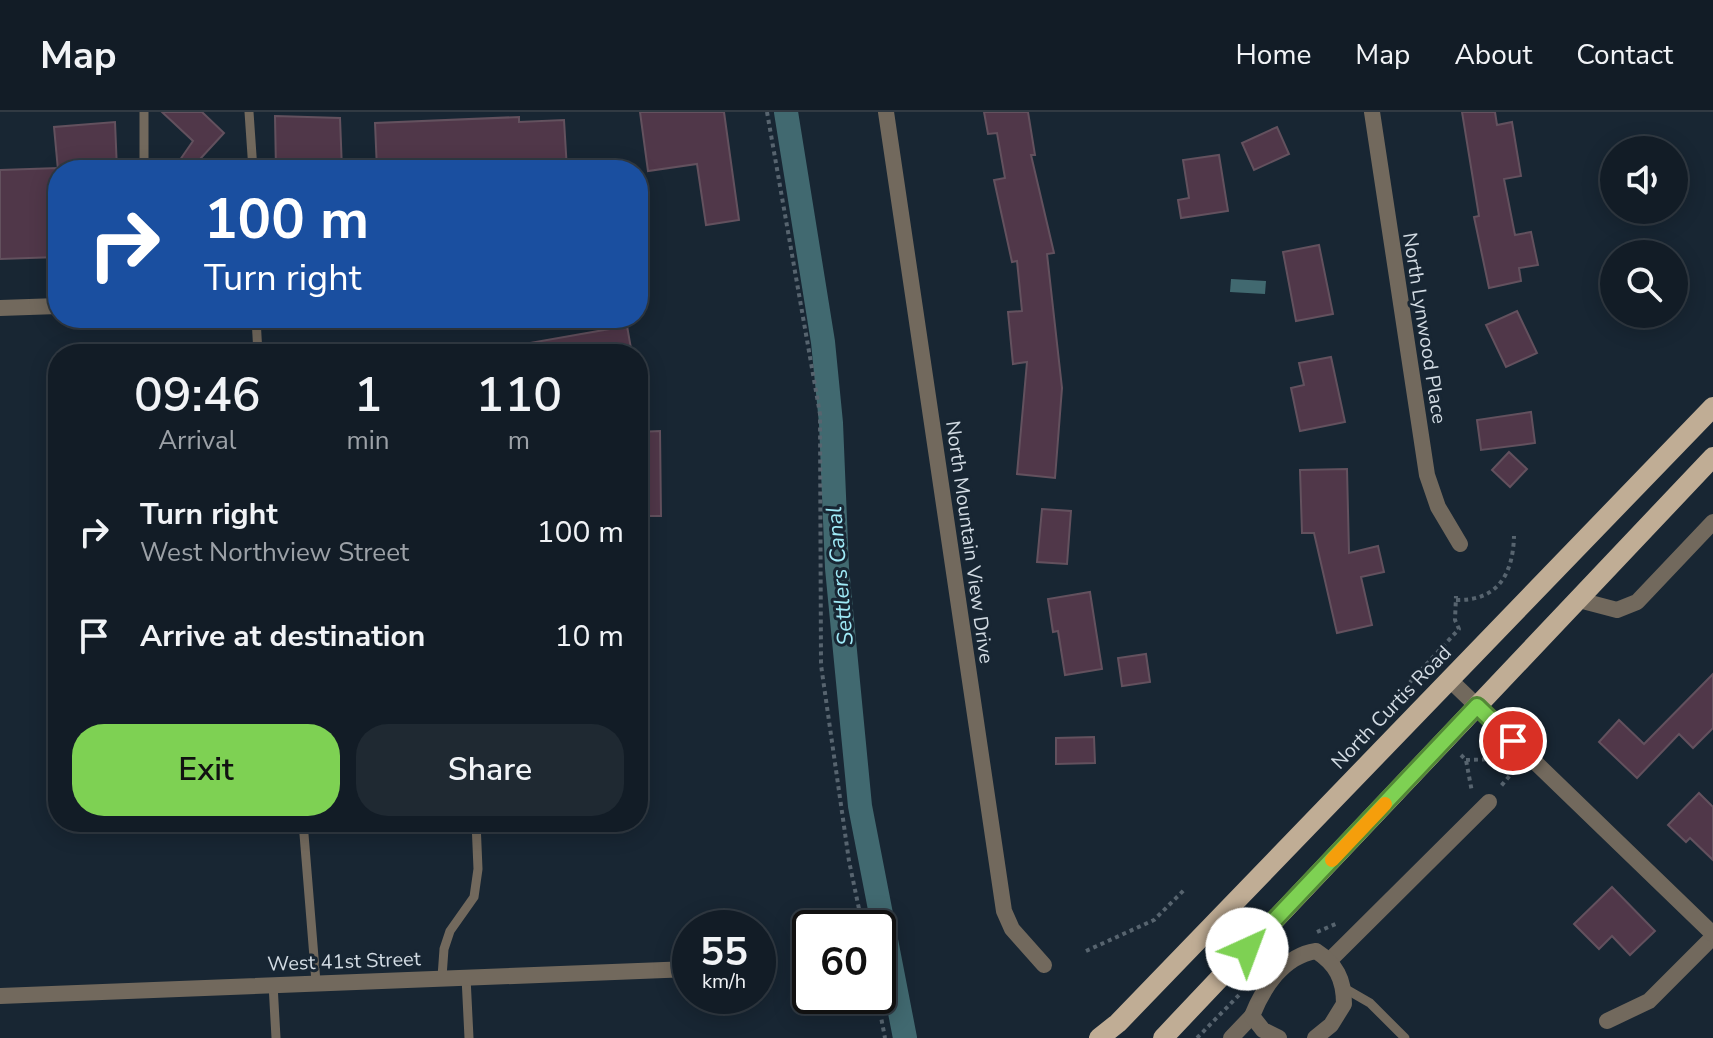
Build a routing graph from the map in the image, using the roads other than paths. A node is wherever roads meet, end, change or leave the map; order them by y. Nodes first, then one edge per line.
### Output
1 (144, 112) edge
2 (249, 112) edge
3 (886, 112) edge
4 (1372, 112) edge
5 (144, 160) edge
6 (252, 160) edge
7 (48, 306) edge
8 (0, 308) edge
9 (1713, 407) edge
10 (1713, 457) edge
11 (1713, 522) edge
12 (1460, 544) dead end
13 (1579, 600) junction
14 (1451, 681) junction
15 (1477, 706) junction
16 (1482, 800) road end
17 (304, 832) edge
18 (476, 832) edge
19 (1713, 936) edge
20 (1330, 960) junction
21 (1044, 965) dead end
22 (672, 970) edge
23 (442, 977) junction
24 (466, 977) junction
25 (316, 982) junction
26 (273, 984) junction
27 (1344, 988) junction
28 (0, 996) edge
29 (1252, 1016) junction
30 (1607, 1021) dead end
31 (276, 1038) edge
32 (469, 1038) edge
33 (1099, 1038) edge
34 (1163, 1038) edge
35 (1231, 1038) edge
36 (1279, 1038) edge
37 (1315, 1038) edge
38 (1405, 1038) edge

1 - 5 lane
2 - 6 lane
3 - 21 street, North Mountain View Drive
4 - 12 street, North Lynwood Place
7 - 8 street
9 - 14 main road, North Curtis Road
10 - 13 main road
11 - 13 street
13 - 15 main road
14 - 15 street
14 - 33 main road, North Curtis Road
15 - 19 street
15 - 34 main road
16 - 20 street
17 - 25 lane
18 - 23 lane
19 - 30 street
20 - 27 street
20 - 29 street
22 - 24 street, West 41st Street
23 - 24 street, West 41st Street
23 - 25 street, West 41st Street
24 - 32 lane
25 - 26 street, West 41st Street
26 - 28 street, West 41st Street
26 - 31 lane
27 - 37 street
27 - 38 lane
29 - 35 street
29 - 36 street

